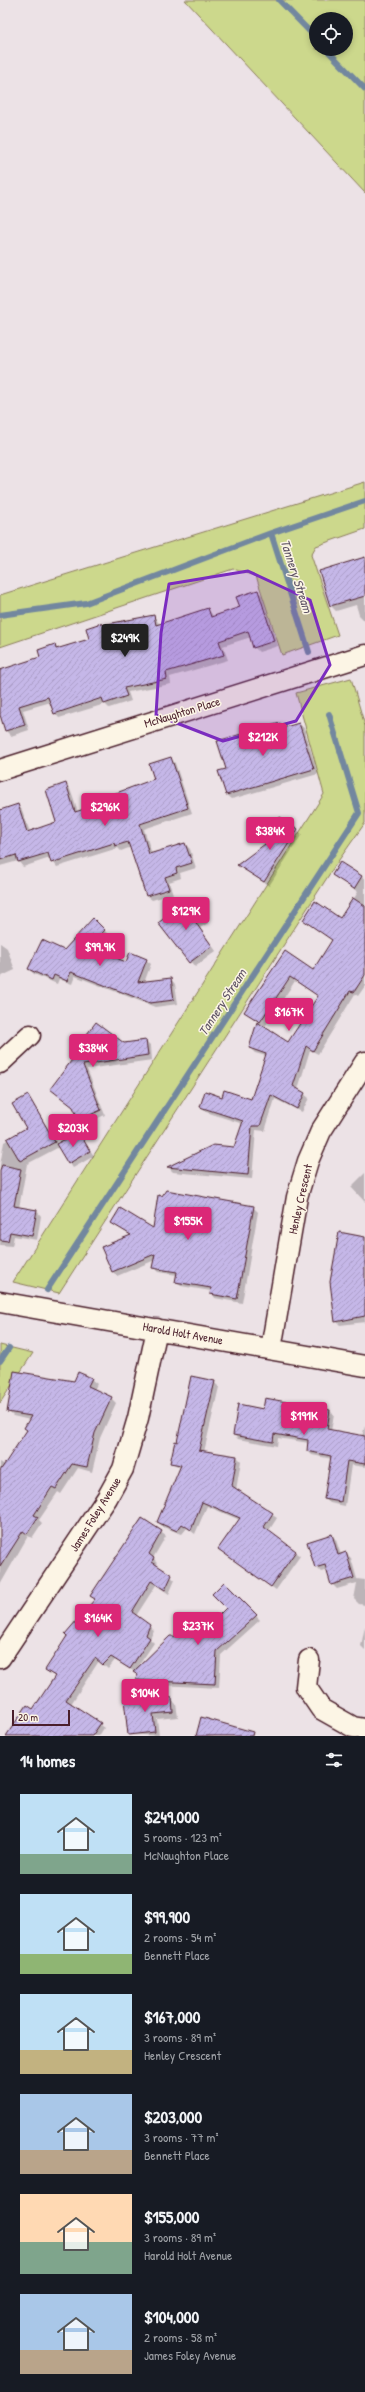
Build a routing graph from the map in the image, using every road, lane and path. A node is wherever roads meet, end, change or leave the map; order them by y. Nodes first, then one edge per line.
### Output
1 (365, 655) edge
2 (0, 770) edge
3 (30, 1035) dead end
4 (365, 1062) edge
5 (0, 1063) edge
6 (0, 1302) edge
7 (156, 1329) junction
8 (271, 1349) junction
9 (365, 1366) edge
10 (0, 1658) edge
11 (309, 1660) dead end
12 (365, 1729) edge

1 - 2 street, McNaughton Place
3 - 5 street
4 - 8 street, Henley Crescent
6 - 7 street, Harold Holt Avenue
7 - 8 street, Harold Holt Avenue
7 - 10 street, James Foley Avenue
8 - 9 street, Harold Holt Avenue
11 - 12 street

